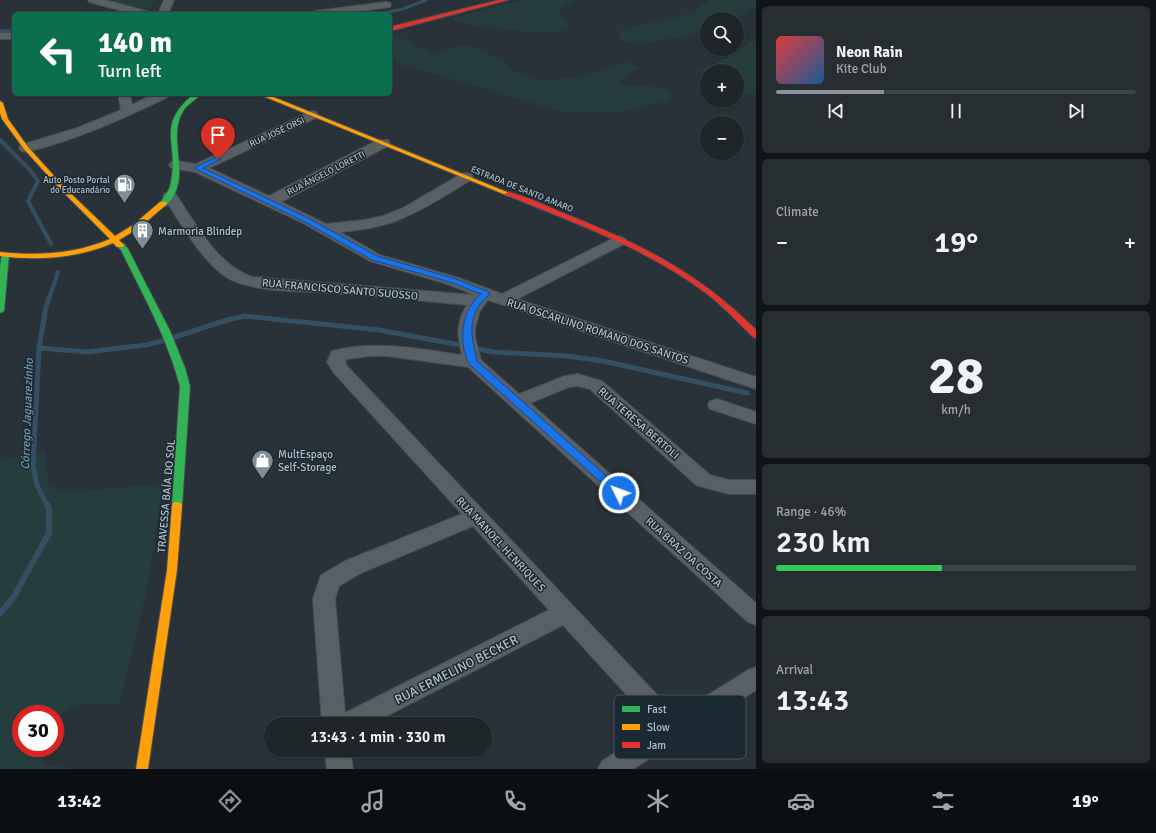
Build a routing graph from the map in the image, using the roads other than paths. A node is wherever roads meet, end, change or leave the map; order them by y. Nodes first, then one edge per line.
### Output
1 (93, 0) edge
2 (169, 0) edge
3 (505, 0) edge
4 (386, 5) dead end
5 (138, 12) edge
6 (164, 12) edge
7 (331, 12) edge
8 (392, 28) edge
9 (0, 36) edge
10 (12, 36) edge
11 (124, 96) edge
12 (160, 96) edge
13 (196, 96) edge
14 (266, 96) edge
15 (0, 103) edge
16 (127, 112) junction
17 (312, 115) junction
18 (383, 143) junction
19 (26, 148) junction
20 (176, 165) junction
21 (198, 168) junction
22 (466, 177) junction
23 (170, 196) junction
24 (269, 202) junction
25 (324, 229) junction
26 (115, 240) junction
27 (619, 241) junction
28 (2, 254) edge
29 (482, 297) junction
30 (503, 300) junction
31 (0, 311) edge
32 (756, 335) edge
33 (471, 351) junction
34 (756, 383) edge
35 (518, 401) junction
36 (717, 405) dead end
37 (756, 418) edge
38 (756, 487) edge
39 (476, 517) junction
40 (565, 614) junction
41 (756, 616) edge
42 (756, 677) edge
43 (641, 695) edge
44 (728, 695) edge
45 (333, 717) edge
46 (361, 717) edge
47 (338, 757) edge
48 (627, 759) edge
49 (142, 769) edge
50 (340, 769) edge
51 (611, 769) edge

1 - 5 street
2 - 6 street
3 - 8 street
4 - 7 street
9 - 10 street
11 - 16 street
12 - 16 street
13 - 20 street
14 - 17 street, ESTRADA DE SANTO AMARO
15 - 19 street, TRAVESSA BAÍA DO SOL
16 - 19 street
17 - 18 street, ESTRADA DE SANTO AMARO
17 - 21 street, RUA JOSÉ ORSI
18 - 22 street, ESTRADA DE SANTO AMARO
18 - 24 street, RUA ÂNGELO LORETTI
19 - 26 street, TRAVESSA BAÍA DO SOL
20 - 21 street, RUA OSCARLINO ROMANO DOS SANTOS
20 - 23 street
21 - 24 street, RUA OSCARLINO ROMANO DOS SANTOS
22 - 25 street
22 - 27 street, ESTRADA DE SANTO AMARO
23 - 26 street
23 - 29 street, RUA FRANCISCO SANTO SUOSSO
24 - 25 street, RUA OSCARLINO ROMANO DOS SANTOS
25 - 29 street, RUA OSCARLINO ROMANO DOS SANTOS
26 - 28 street
26 - 49 street, TRAVESSA BAÍA DO SOL
27 - 30 street
27 - 32 street, ESTRADA DE SANTO AMARO
28 - 31 street
29 - 30 street, RUA OSCARLINO ROMANO DOS SANTOS
29 - 33 street
30 - 34 street, RUA OSCARLINO ROMANO DOS SANTOS
33 - 35 street, RUA BRAZ DA COSTA
33 - 39 street, RUA MANOEL HENRIQUES
35 - 38 street, RUA TERESA BERTOLI
35 - 41 street, RUA BRAZ DA COSTA
36 - 37 street
39 - 40 street, RUA MANOEL HENRIQUES
39 - 45 street
40 - 43 street, RUA MANOEL HENRIQUES
40 - 46 street, RUA ERMELINO BECKER
42 - 44 street
47 - 50 street
48 - 51 street

